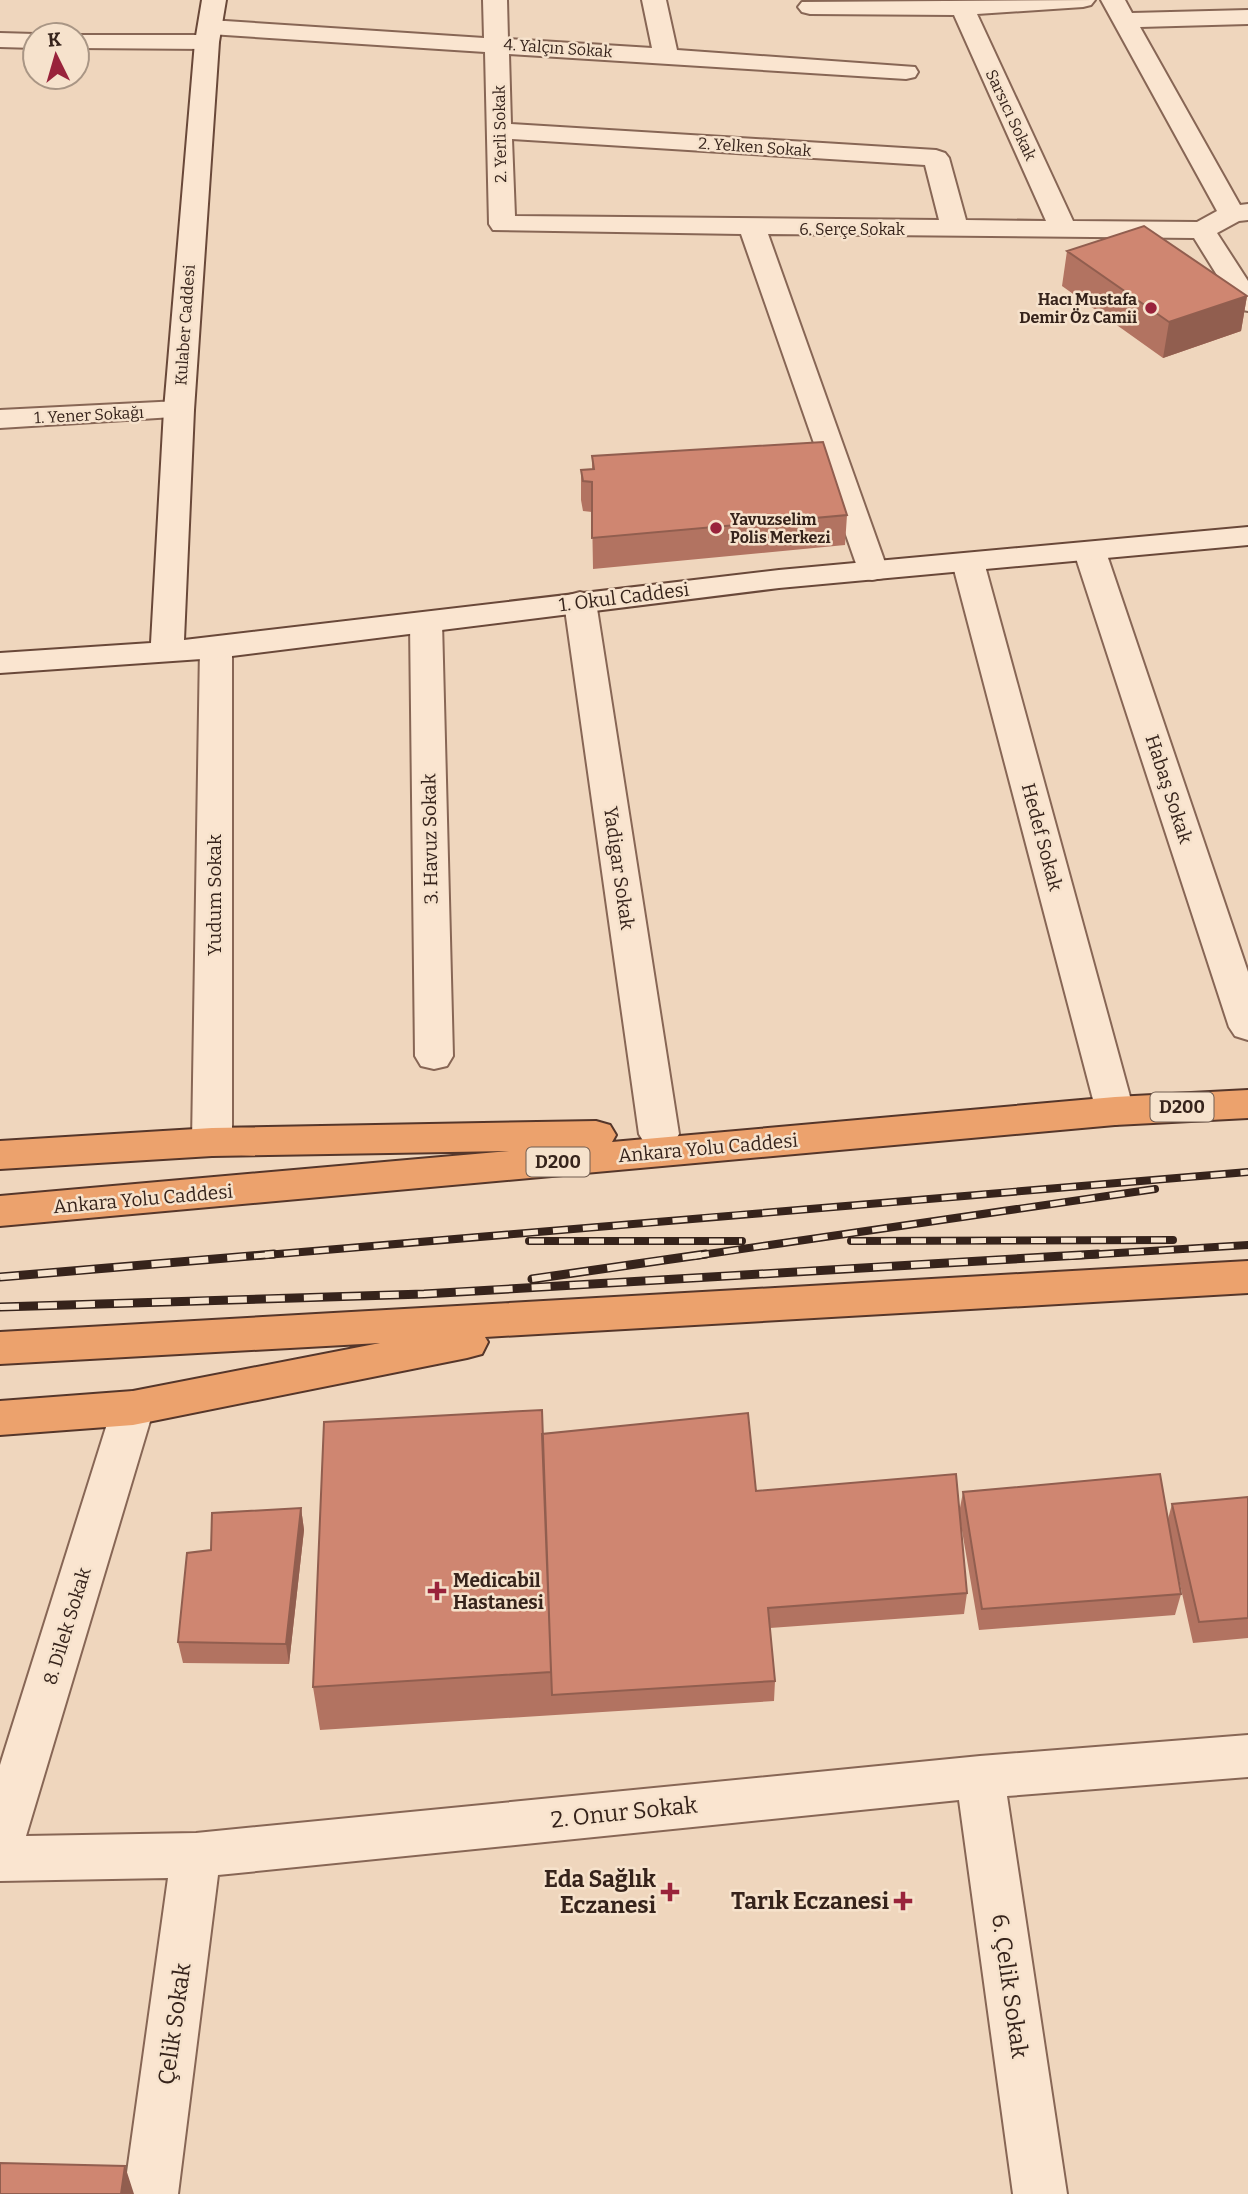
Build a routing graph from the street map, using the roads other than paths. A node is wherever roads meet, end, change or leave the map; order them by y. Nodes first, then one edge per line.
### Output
1 (495, 0) edge
2 (654, 0) edge
3 (1083, 0) edge
4 (809, 3) edge
5 (960, 4) edge
6 (1118, 10) edge
7 (1248, 17) edge
8 (210, 23) edge
9 (91, 39) edge
10 (0, 40) edge
11 (21, 41) edge
12 (498, 44) junction
13 (666, 55) junction
14 (829, 66) junction
15 (906, 72) dead end
16 (500, 131) junction
17 (1240, 213) edge
18 (502, 224) joint
19 (752, 228) junction
20 (1063, 229) junction
21 (954, 230) junction
22 (1202, 230) junction
23 (1247, 300) edge
24 (179, 410) junction
25 (0, 419) edge
26 (1248, 536) edge
27 (1090, 552) junction
28 (968, 562) junction
29 (872, 571) junction
30 (580, 602) junction
31 (426, 622) junction
32 (216, 648) junction
33 (167, 652) junction
34 (0, 663) edge
35 (1248, 1027) edge
36 (434, 1056) dead end
37 (1248, 1104) edge
38 (1115, 1111) junction
39 (659, 1133) junction
40 (212, 1143) junction
41 (0, 1155) edge
42 (0, 1211) edge
43 (1248, 1277) edge
44 (606, 1314) junction
45 (0, 1348) edge
46 (133, 1408) junction
47 (0, 1418) edge
48 (1248, 1756) edge
49 (980, 1777) junction
50 (0, 1843) edge
51 (196, 1855) junction
52 (0, 1859) edge
53 (151, 2194) edge
54 (1040, 2194) edge

1 - 12 street, 2. Yerli Sokak
2 - 13 street
3 - 5 street
4 - 5 street
4 - 14 street
5 - 20 street, Sarsıcı Sokak
6 - 7 street
6 - 17 street
8 - 9 street, 4. Yalçın Sokak
8 - 12 street, 4. Yalçın Sokak
8 - 24 street, Kulaber Caddesi
10 - 11 street
12 - 13 street, 4. Yalçın Sokak
12 - 16 street, 2. Yerli Sokak
13 - 14 street, 4. Yalçın Sokak
14 - 15 street, 4. Yalçın Sokak
16 - 18 street, 2. Yerli Sokak
16 - 21 street, 2. Yelken Sokak
17 - 22 street
18 - 19 street, 6. Serçe Sokak
19 - 21 street, 6. Serçe Sokak
19 - 29 street
20 - 21 street, 6. Serçe Sokak
20 - 22 street, 6. Serçe Sokak
22 - 23 street
24 - 25 street, 1. Yener Sokağı
24 - 33 street, Kulaber Caddesi
26 - 27 street, 1. Okul Caddesi
27 - 28 street, 1. Okul Caddesi
27 - 35 street, Habaş Sokak
28 - 29 street, 1. Okul Caddesi
28 - 38 street, Hedef Sokak
29 - 30 street, 1. Okul Caddesi
30 - 31 street, 1. Okul Caddesi
30 - 39 street, Yadigar Sokak
31 - 32 street, 1. Okul Caddesi
31 - 36 street, 3. Havuz Sokak
32 - 33 street, 1. Okul Caddesi
32 - 40 street, Yudum Sokak
33 - 34 street, 1. Okul Caddesi
37 - 38 highway, Ankara Yolu Caddesi / D200
38 - 39 highway, D200
38 - 42 highway, Ankara Yolu Caddesi / D200
39 - 40 highway, D200
40 - 41 highway, D200
43 - 44 highway
44 - 45 highway
44 - 46 highway
46 - 47 highway
46 - 50 street, 8. Dilek Sokak
48 - 49 street, 2. Onur Sokak
49 - 51 street, 2. Onur Sokak
49 - 54 street, 6. Çelik Sokak
51 - 52 street, 2. Onur Sokak
51 - 53 street, Çelik Sokak

